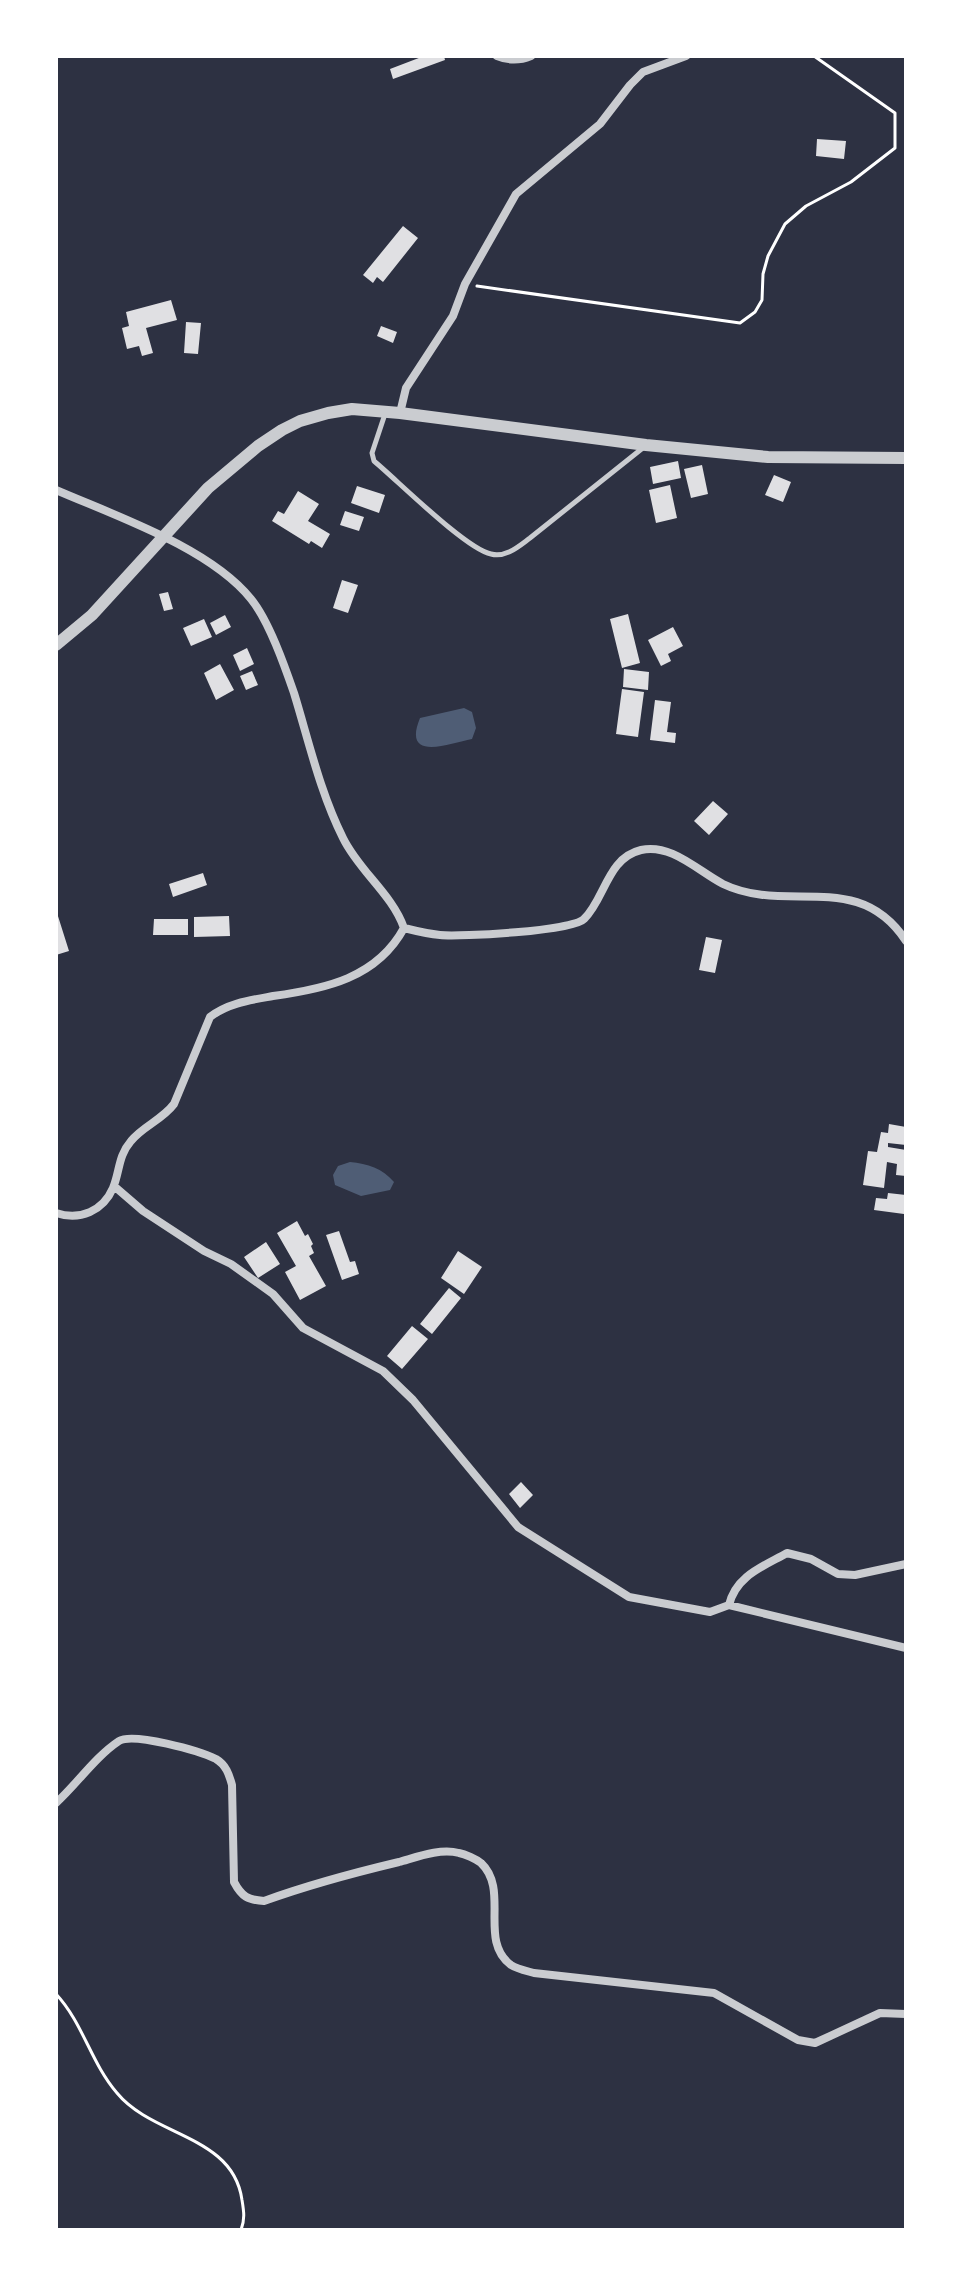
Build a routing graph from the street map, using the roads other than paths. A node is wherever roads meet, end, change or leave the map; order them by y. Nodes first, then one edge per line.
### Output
1 (497, 56) edge
2 (531, 56) edge
3 (686, 56) edge
4 (385, 413) junction
5 (400, 413) junction
6 (646, 445) junction
7 (906, 458) edge
8 (56, 490) edge
9 (162, 535) junction
10 (56, 645) edge
11 (404, 928) junction
12 (906, 941) edge
13 (114, 1186) junction
14 (56, 1213) edge
15 (906, 1564) edge
16 (729, 1605) junction
17 (906, 1648) edge
18 (56, 1803) edge
19 (906, 2014) edge

1 - 2 street
3 - 5 street
4 - 5 street
4 - 6 lane
4 - 9 street
5 - 6 street
6 - 7 street
8 - 9 street
9 - 10 street
9 - 11 street
11 - 12 street
11 - 13 street
13 - 14 street
13 - 16 street
15 - 16 street
16 - 17 street
18 - 19 street

